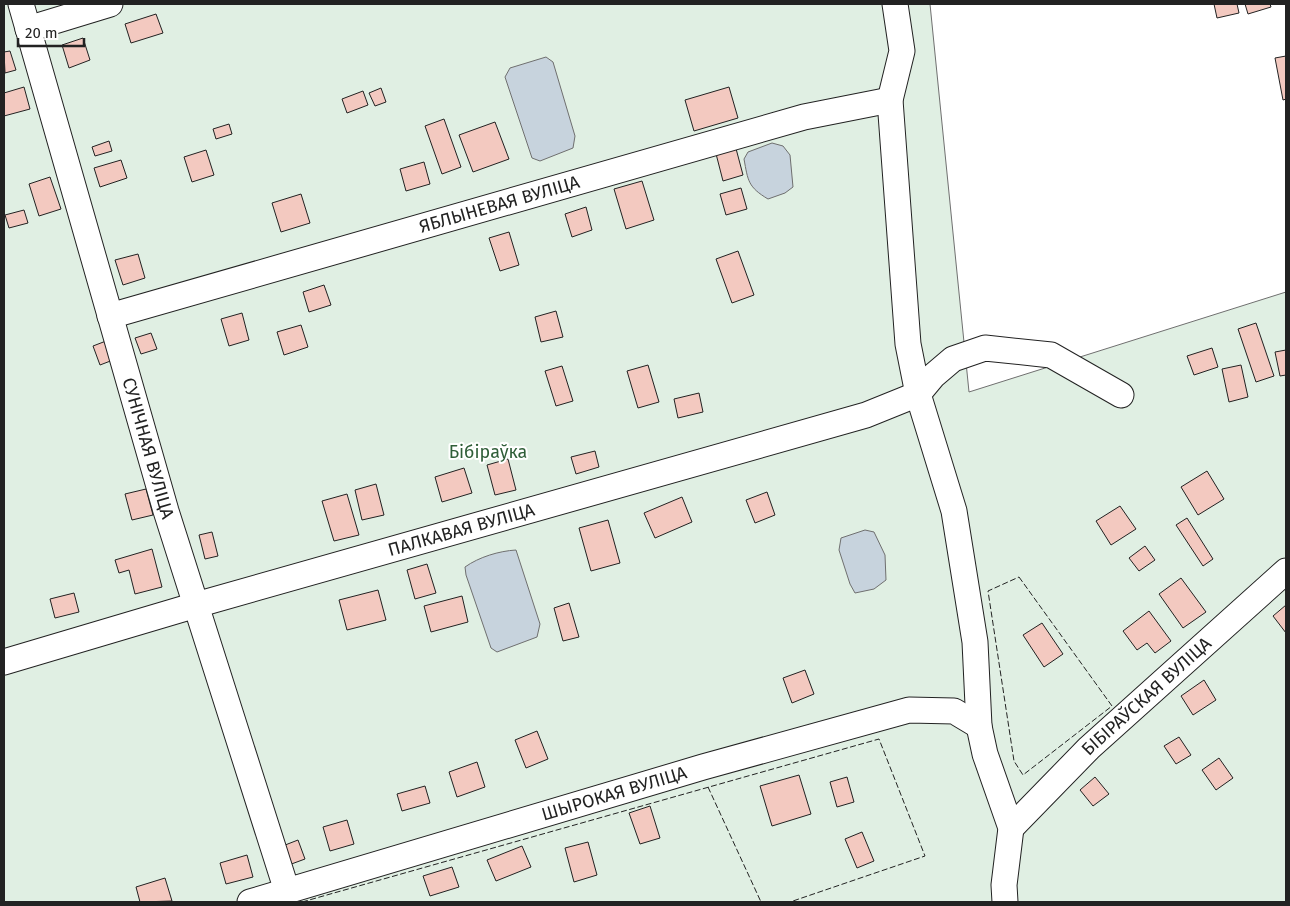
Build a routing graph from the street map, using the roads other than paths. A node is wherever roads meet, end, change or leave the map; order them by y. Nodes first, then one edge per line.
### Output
1 (21, 4) edge
2 (110, 4) edge
3 (895, 4) edge
4 (28, 29) junction
5 (890, 100) junction
6 (110, 316) junction
7 (918, 394) junction
8 (1122, 395) dead end
9 (1286, 571) edge
10 (196, 606) junction
11 (4, 662) edge
12 (979, 726) junction
13 (1011, 828) junction
14 (287, 891) junction
15 (250, 902) edge
16 (1005, 902) edge

1 - 4 street, СУНІЧНАЯ ВУЛІЦА
2 - 4 street
3 - 5 street
4 - 6 street, СУНІЧНАЯ ВУЛІЦА
5 - 6 street, ЯБЛЫНЕВАЯ ВУЛІЦА
5 - 7 street
6 - 10 street, СУНІЧНАЯ ВУЛІЦА
7 - 8 street
7 - 10 street, ПАЛКАВАЯ ВУЛІЦА
7 - 12 street
9 - 13 street, БІБІРАЎСКАЯ ВУЛІЦА
10 - 11 street, ПАЛКАВАЯ ВУЛІЦА
10 - 14 street, СУНІЧНАЯ ВУЛІЦА
12 - 13 street
12 - 14 street, ШЫРОКАЯ ВУЛІЦА
13 - 16 street
14 - 15 street, ШЫРОКАЯ ВУЛІЦА

